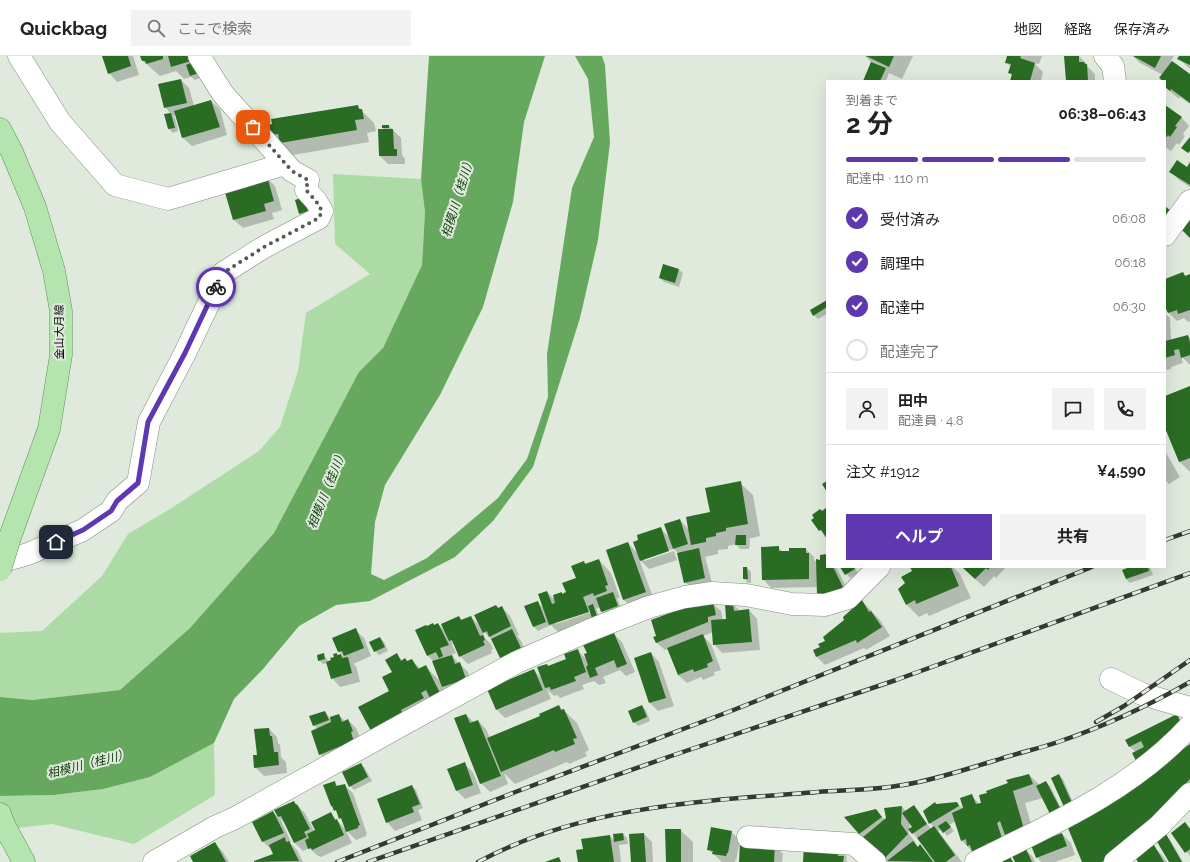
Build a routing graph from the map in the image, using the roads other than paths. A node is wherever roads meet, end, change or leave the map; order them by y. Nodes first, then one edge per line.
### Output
1 (19, 56) edge
2 (199, 56) edge
3 (1106, 56) edge
4 (1115, 80) edge
5 (0, 129) edge
6 (285, 164) junction
7 (1190, 201) edge
8 (1166, 234) edge
9 (0, 562) edge
10 (0, 570) edge
11 (873, 571) edge
12 (1111, 679) dead end
13 (1190, 708) edge
14 (1190, 726) edge
15 (1190, 794) edge
16 (0, 814) edge
17 (748, 837) dead end
18 (24, 862) edge
19 (154, 862) edge
20 (875, 862) edge
21 (976, 862) edge
22 (1115, 862) edge

1 - 6 street
2 - 6 street
3 - 4 street
5 - 10 main road, 金山大月線, bridge
6 - 9 street
7 - 8 street
11 - 19 street
12 - 13 street
14 - 21 street
15 - 22 street
16 - 18 main road
17 - 20 street

